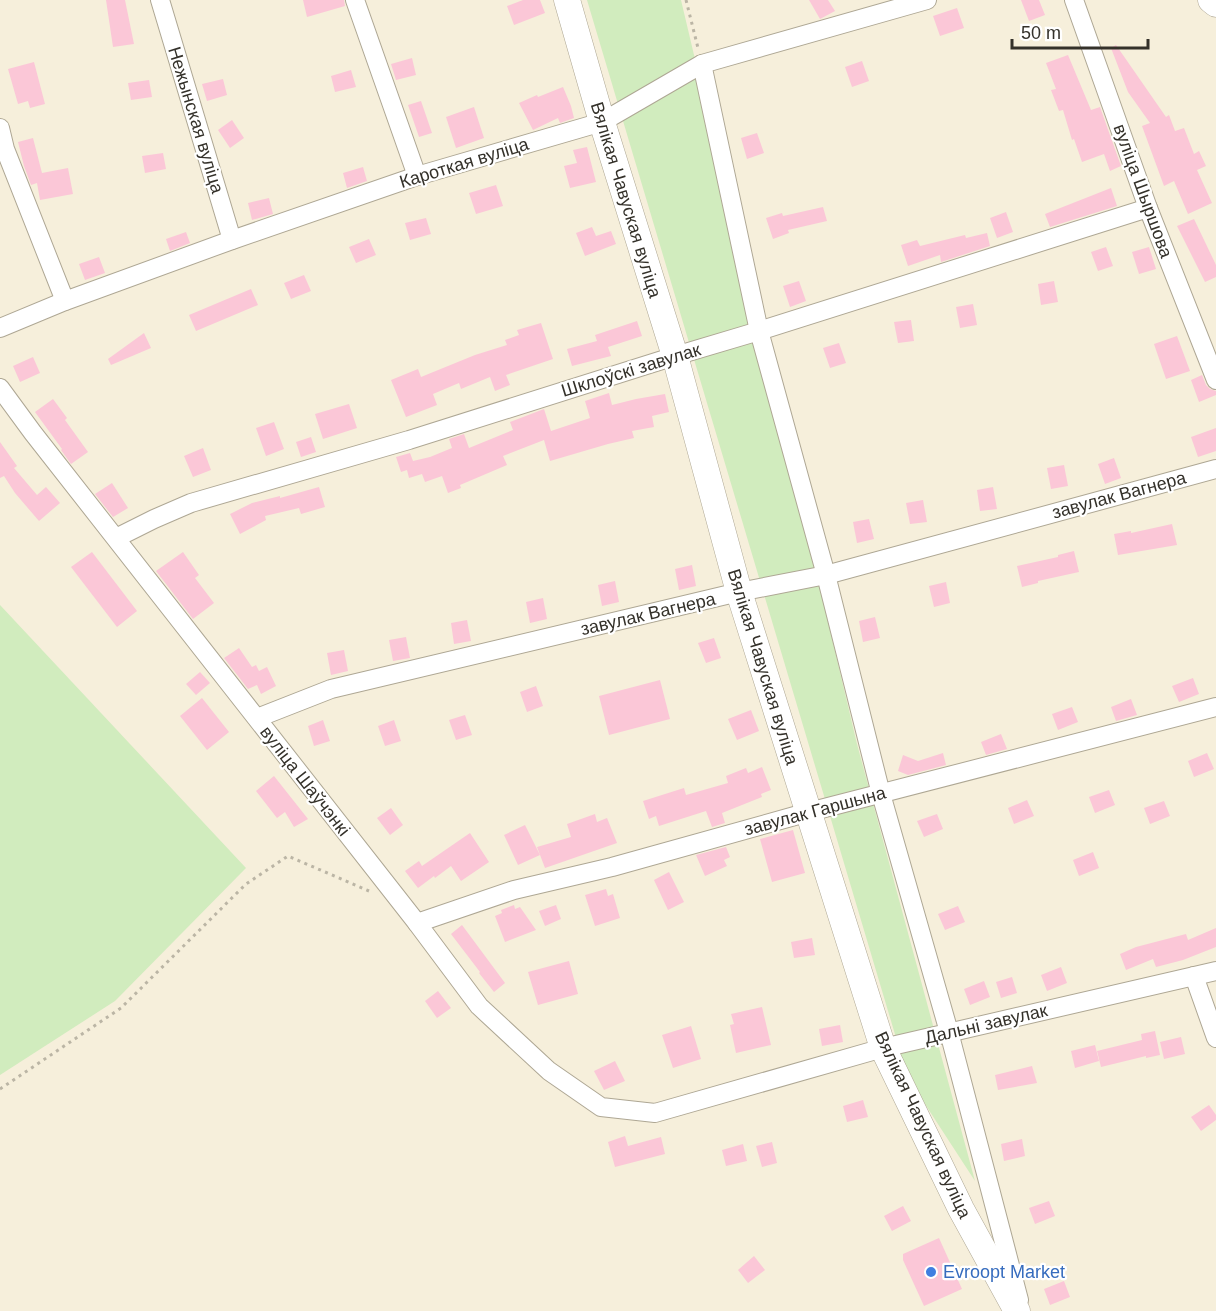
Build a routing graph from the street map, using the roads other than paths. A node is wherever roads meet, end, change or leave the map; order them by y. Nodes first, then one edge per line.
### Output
1 (160, 0) edge
2 (356, 0) edge
3 (567, 0) edge
4 (927, 0) edge
5 (1074, 0) edge
6 (1211, 0) edge
7 (1216, 4) edge
8 (702, 64) junction
9 (602, 122) junction
10 (0, 128) edge
11 (417, 176) junction
12 (1148, 208) junction
13 (232, 240) junction
14 (65, 301) junction
15 (0, 328) edge
16 (759, 331) junction
17 (675, 356) junction
18 (1216, 380) edge
19 (0, 388) edge
20 (1216, 469) edge
21 (116, 538) junction
22 (826, 575) junction
23 (739, 592) junction
24 (1216, 707) edge
25 (257, 718) junction
26 (881, 794) junction
27 (809, 812) junction
28 (417, 924) junction
29 (1216, 971) edge
30 (1194, 976) junction
31 (949, 1032) junction
32 (1216, 1038) edge
33 (883, 1048) junction
34 (655, 1113) joint
35 (1017, 1311) edge
36 (1022, 1311) edge

1 - 13 street, Нежынская вуліца
2 - 11 street
3 - 9 main road, Вялікая Чавуская вуліца
4 - 8 street, Кароткая вуліца
5 - 12 street, вуліца Шыршова
6 - 7 main road
8 - 9 street, Кароткая вуліца
8 - 16 street, Вялікая Чавуская вуліца
9 - 11 street, Кароткая вуліца
9 - 17 main road, Вялікая Чавуская вуліца
10 - 14 street
11 - 13 street, Кароткая вуліца
12 - 16 street, Шклоўскі завулак
12 - 18 street, вуліца Шыршова
13 - 14 street, Кароткая вуліца
14 - 15 street, Кароткая вуліца
16 - 17 street, Шклоўскі завулак
16 - 22 street, Вялікая Чавуская вуліца
17 - 21 street, Шклоўскі завулак
17 - 23 main road, Вялікая Чавуская вуліца
19 - 21 street, вуліца Шаўчэнкі
20 - 22 street, завулак Вагнера
21 - 25 street, вуліца Шаўчэнкі
22 - 23 street, завулак Вагнера
22 - 26 street, Вялікая Чавуская вуліца
23 - 25 street, завулак Вагнера
23 - 27 main road, Вялікая Чавуская вуліца
24 - 26 street, завулак Гаршына
25 - 28 street, вуліца Шаўчэнкі
26 - 27 street, завулак Гаршына
26 - 31 street, Вялікая Чавуская вуліца
27 - 28 street, завулак Гаршына
27 - 33 main road, Вялікая Чавуская вуліца
28 - 34 street, вуліца Шаўчэнкі
29 - 30 street, Дальні завулак
30 - 31 street, Дальні завулак
30 - 32 street
31 - 33 street, Дальні завулак
31 - 36 street, Вялікая Чавуская вуліца
33 - 34 street, Дальні завулак
33 - 35 main road, Вялікая Чавуская вуліца

